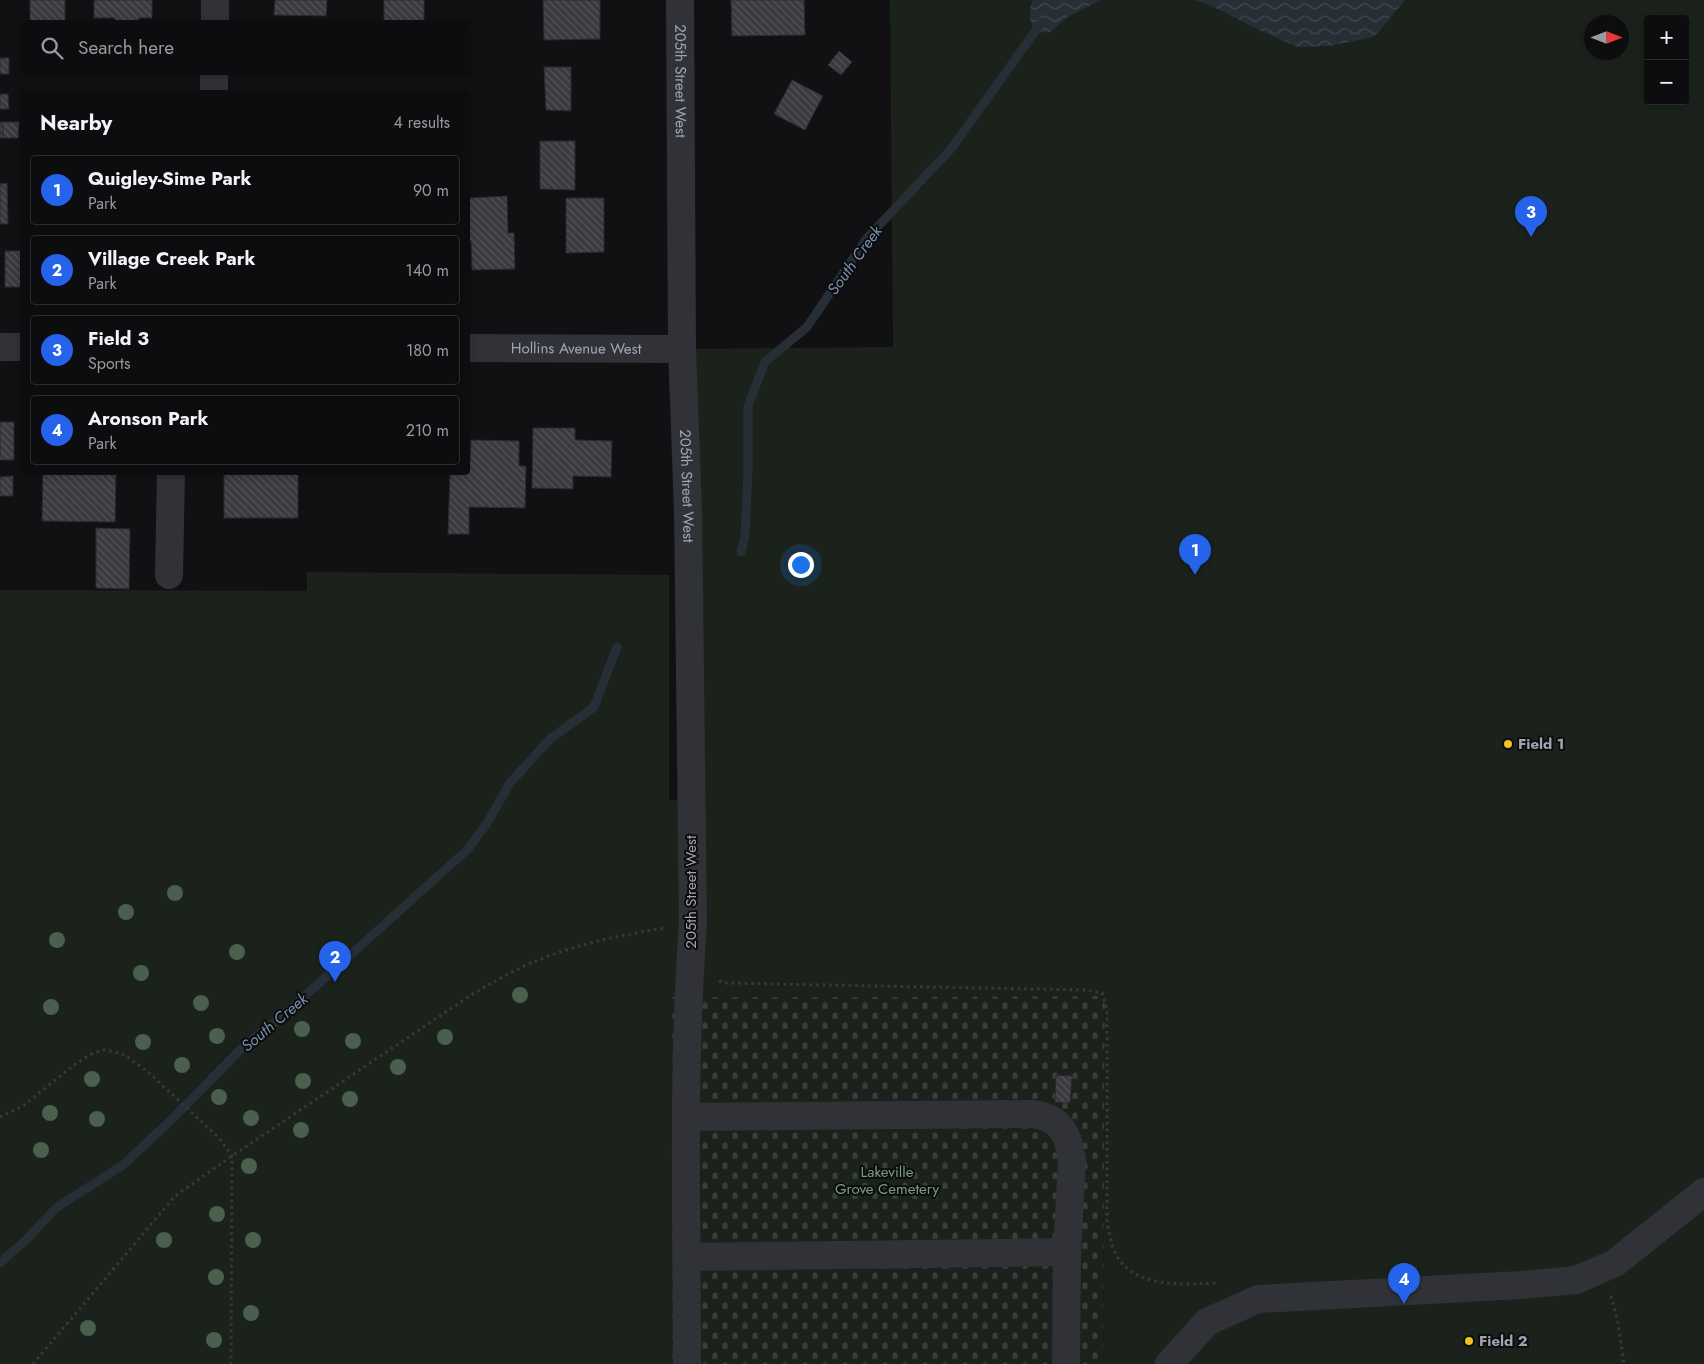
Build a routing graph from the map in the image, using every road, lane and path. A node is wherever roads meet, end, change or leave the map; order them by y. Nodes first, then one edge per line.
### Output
1 (215, 0) edge
2 (680, 0) edge
3 (215, 20) edge
4 (214, 75) edge
5 (214, 90) edge
6 (0, 347) edge
7 (20, 347) edge
8 (470, 348) edge
9 (682, 349) junction
10 (171, 475) edge
11 (168, 575) dead end
12 (693, 924) junction
13 (689, 973) junction
14 (0, 1117) edge
15 (686, 1117) junction
16 (232, 1156) junction
17 (1704, 1192) edge
18 (1068, 1252) junction
19 (687, 1257) junction
20 (1603, 1268) junction
21 (1224, 1283) dead end
22 (33, 1364) edge
23 (231, 1364) edge
24 (687, 1364) edge
25 (1066, 1364) edge
26 (1168, 1364) edge
27 (1624, 1364) edge

1 - 3 street
2 - 9 street, 205th Street West
4 - 5 street
6 - 7 street
8 - 9 street, Hollins Avenue West
9 - 12 street, 205th Street West
10 - 11 street
12 - 13 street, 205th Street West
12 - 16 path
13 - 15 street, 205th Street West
13 - 21 path
14 - 16 path
15 - 18 street
15 - 19 street, 205th Street West
16 - 22 path
16 - 23 path
17 - 20 street
18 - 19 street
18 - 25 street
19 - 24 street, 205th Street West
20 - 26 street
20 - 27 path

